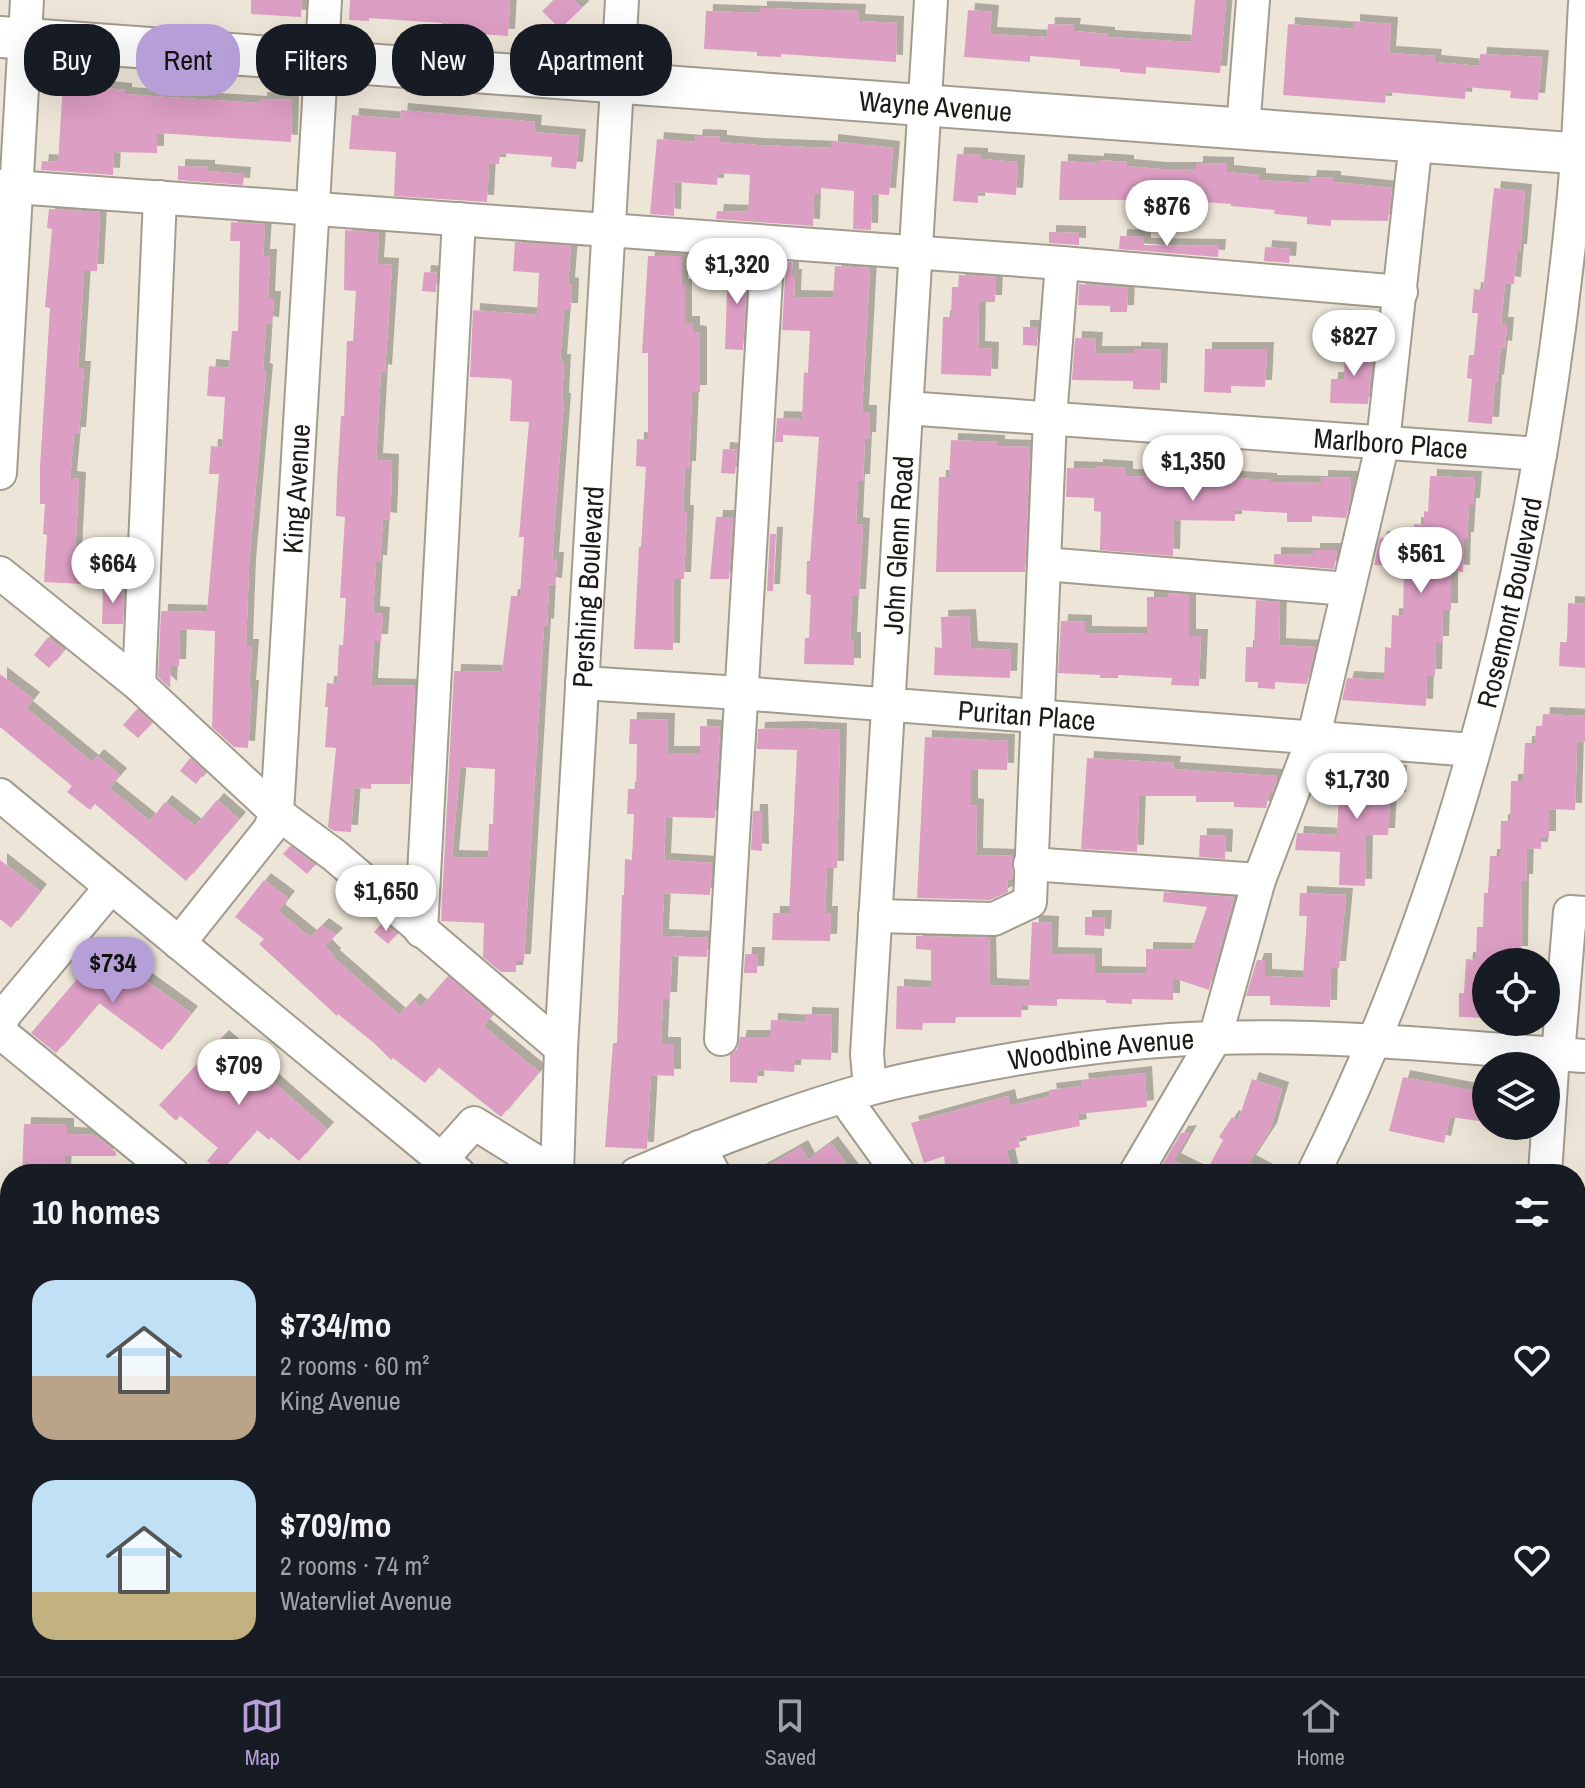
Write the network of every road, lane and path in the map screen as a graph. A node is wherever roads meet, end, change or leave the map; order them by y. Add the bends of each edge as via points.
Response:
1 (325, 0) edge
2 (622, 0) edge
3 (931, 0) edge
4 (1253, 0) edge
5 (1585, 4) edge
6 (323, 24) edge
7 (621, 24) edge
8 (17, 25) edge
9 (256, 53) edge
10 (376, 64) edge
11 (510, 75) edge
12 (672, 87) edge
13 (319, 96) edge
14 (617, 96) edge
15 (923, 105) junction
16 (1243, 129) junction
17 (1416, 141) junction
18 (1581, 154) edge
19 (8, 187) edge
20 (160, 197) junction
21 (312, 208) junction
22 (459, 219) junction
23 (609, 232) junction
24 (768, 244) junction
25 (914, 255) junction
26 (1062, 263) junction
27 (1401, 292) junction
28 (906, 408) junction
29 (1050, 418) junction
30 (1383, 442) junction
31 (1540, 454) junction
32 (0, 473) edge
33 (1044, 564) junction
34 (0, 573) edge
35 (1348, 589) junction
36 (582, 683) junction
37 (139, 685) junction
38 (740, 693) junction
39 (888, 704) junction
40 (1038, 716) junction
41 (1314, 736) junction
42 (1473, 750) junction
43 (0, 795) edge
44 (277, 813) junction
45 (1030, 864) junction
46 (1259, 880) junction
47 (111, 887) junction
48 (1585, 913) edge
49 (875, 916) junction
50 (421, 931) junction
51 (179, 943) junction
52 (0, 1025) edge
53 (0, 1032) edge
54 (1215, 1038) junction
55 (721, 1039) dead end
56 (1372, 1040) junction
57 (561, 1048) junction
58 (1565, 1055) edge
59 (858, 1092) junction
60 (707, 1161) edge
61 (144, 1163) edge
62 (446, 1164) edge
63 (452, 1164) edge
64 (540, 1164) edge
65 (556, 1164) edge
66 (892, 1164) edge
67 (1141, 1164) edge
68 (1317, 1164) edge
69 (1547, 1164) edge

1 - 6 street, King Avenue
2 - 7 street, Pershing Boulevard
3 - 15 street, John Glenn Road
4 - 16 street
5 - 18 street, Rosemont Boulevard
8 - 9 main road, Wayne Avenue
8 - 19 street
10 - 11 main road, Wayne Avenue
12 - 15 main road, Wayne Avenue
13 - 21 street, King Avenue
14 - 23 street, Pershing Boulevard
15 - 16 main road, Wayne Avenue
15 - 25 street, John Glenn Road
16 - 17 main road, Wayne Avenue
17 - 18 main road, Wayne Avenue
17 - 27 street
18 - 31 street, Rosemont Boulevard
19 - 20 street
19 - 32 street
20 - 21 street
20 - 37 street
21 - 22 street
21 - 44 street, King Avenue
22 - 23 street
22 - 50 street
23 - 24 street
23 - 36 street, Pershing Boulevard
24 - 25 street
24 - 38 street
25 - 26 street
25 - 28 street, John Glenn Road
26 - 27 street
26 - 29 street
27 - 30 street
28 - 29 street, Marlboro Place
28 - 39 street, John Glenn Road
29 - 30 street, Marlboro Place
29 - 33 street
30 - 31 street, Marlboro Place
30 - 35 street
31 - 42 street, Rosemont Boulevard via 1513,597
33 - 35 street
33 - 40 street
34 - 37 street
35 - 41 street
36 - 38 street, Puritan Place
36 - 57 street, Pershing Boulevard
37 - 44 street
38 - 39 street, Puritan Place
38 - 55 street
39 - 40 street, Puritan Place
39 - 49 street, John Glenn Road
40 - 41 street, Puritan Place
40 - 45 street
41 - 42 street, Puritan Place
41 - 46 street
42 - 56 street, Rosemont Boulevard via 1442,855
43 - 47 street
44 - 50 street
44 - 51 street, King Avenue
45 - 46 street
45 - 49 street via 1030,902 994,919
46 - 54 street
47 - 51 street
47 - 52 street
48 - 58 street via 1570,912
49 - 59 street, John Glenn Road via 867,1054
50 - 57 street
51 - 62 street
53 - 61 street
54 - 56 street, Woodbine Avenue
54 - 59 street, Woodbine Avenue via 1038,1055
54 - 67 street
56 - 58 street, Woodbine Avenue
56 - 68 street, Rosemont Boulevard
57 - 65 street, Pershing Boulevard
58 - 69 street
59 - 60 street, Woodbine Avenue
59 - 66 street, John Glenn Road via 853,1110
63 - 64 street via 474,1123

